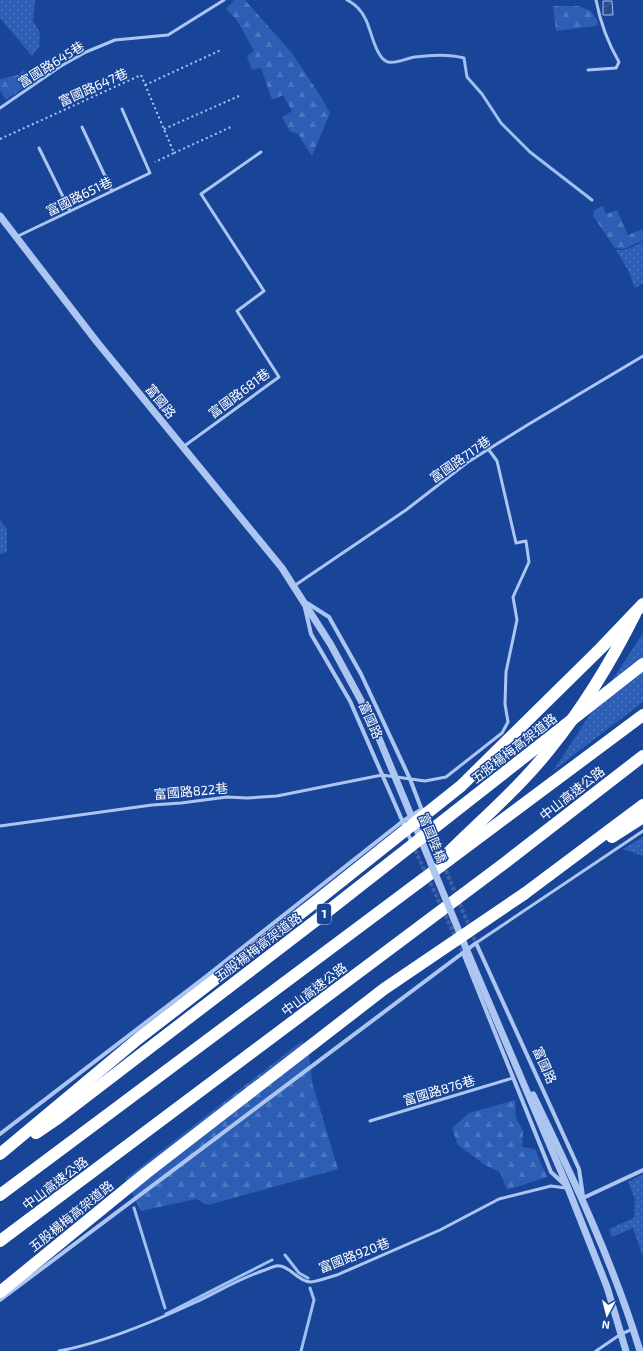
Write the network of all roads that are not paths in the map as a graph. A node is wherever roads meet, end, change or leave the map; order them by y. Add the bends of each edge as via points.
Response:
1 (224, 0) edge
2 (596, 0) edge
3 (588, 70) dead end
4 (0, 108) edge
5 (122, 109) dead end
6 (82, 127) dead end
7 (39, 148) dead end
8 (261, 152) dead end
9 (112, 191) junction
10 (70, 211) junction
11 (0, 216) edge
12 (16, 237) junction
13 (643, 356) edge
14 (183, 447) junction
15 (489, 450) junction
16 (294, 586) junction
17 (643, 599) edge
18 (303, 601) junction
19 (643, 604) edge
20 (643, 664) edge
21 (643, 715) edge
22 (371, 719) joint
23 (643, 756) edge
24 (643, 764) edge
25 (382, 775) junction
26 (410, 779) junction
27 (643, 805) edge
28 (422, 809) junction
29 (643, 817) edge
30 (403, 821) junction
31 (0, 826) edge
32 (643, 830) edge
33 (432, 837) tunnel mouth
34 (415, 850) tunnel mouth
35 (506, 862) junction
36 (413, 887) junction
37 (524, 894) junction
38 (476, 943) junction
39 (463, 953) junction
40 (473, 965) joint
41 (494, 1014) junction
42 (513, 1078) junction
43 (370, 1121) dead end
44 (0, 1134) edge
45 (0, 1154) edge
46 (0, 1158) edge
47 (643, 1170) edge
48 (568, 1188) junction
49 (0, 1195) edge
50 (583, 1198) junction
51 (0, 1241) edge
52 (0, 1292) edge
53 (0, 1300) edge
54 (633, 1329) junction
55 (621, 1334) junction
56 (625, 1348) edge
57 (59, 1351) edge
58 (596, 1351) edge
59 (640, 1351) edge

1 - 4 lane, 富國路645巷 via 168,34 115,40 86,52
2 - 3 lane via 599,14 619,62 616,68
5 - 9 lane, 富國路651巷 via 150,173
6 - 9 lane
7 - 10 lane
8 - 14 lane, 富國路681巷 via 201,194 264,292 237,311 279,377
9 - 10 lane, 富國路651巷
10 - 12 lane, 富國路651巷
11 - 12 street, 富國路
12 - 14 street, 富國路
13 - 15 lane, 富國路717巷
14 - 16 street, 富國路
15 - 16 lane, 富國路717巷 via 468,462 406,510
15 - 26 lane, 富國路822巷 via 497,461 516,543 526,541 529,562 512,597 517,620 506,672 505,704 508,722 502,733 446,778 425,781
16 - 18 street, 富國路
17 - 36 highway via 616,652 588,698 549,750 522,781
18 - 22 street, 富國路
18 - 25 street, 富國路 via 311,634 350,701
18 - 26 street, 富國路 via 329,617 361,674
19 - 45 highway, bridge via 460,786 139,1038
20 - 46 highway, 五股楊梅高架道路 / 1, bridge via 323,915 64,1113
21 - 36 highway, 中山高速公路 / 1
22 - 40 street, 富國陸橋, bridge
23 - 35 highway, 中山高速公路
24 - 35 highway
25 - 26 lane, 富國路822巷
25 - 30 street, 富國路
25 - 31 lane, 富國路822巷 via 277,796 227,797 152,805
26 - 28 street, 富國路
27 - 37 highway, 五股楊梅高架道路
28 - 30 street
28 - 33 street, 富國路
29 - 37 highway
30 - 34 street, 富國路
30 - 44 street
32 - 38 lane
35 - 51 highway, 中山高速公路
36 - 49 highway, 中山高速公路 / 1
37 - 52 highway, 五股楊梅高架道路, bridge via 384,989 152,1168
38 - 39 street
38 - 50 street, 富國路 via 579,1169
39 - 42 street, 富國路
39 - 53 street
40 - 41 street, 富國路
41 - 48 street, 富國路
41 - 50 street, 富國路
42 - 43 lane, 富國路876巷
42 - 48 street, 富國路 via 551,1172
47 - 50 street
48 - 50 street
48 - 55 street, 富國路 via 607,1287
48 - 57 lane, 富國路920巷 via 551,1186 499,1200 440,1230 325,1279 310,1282 283,1266 277,1266 253,1274 194,1303 138,1326 79,1347
50 - 54 street, 富國路
54 - 55 lane
54 - 59 street, 富國路
55 - 56 street, 富國路
55 - 58 lane

